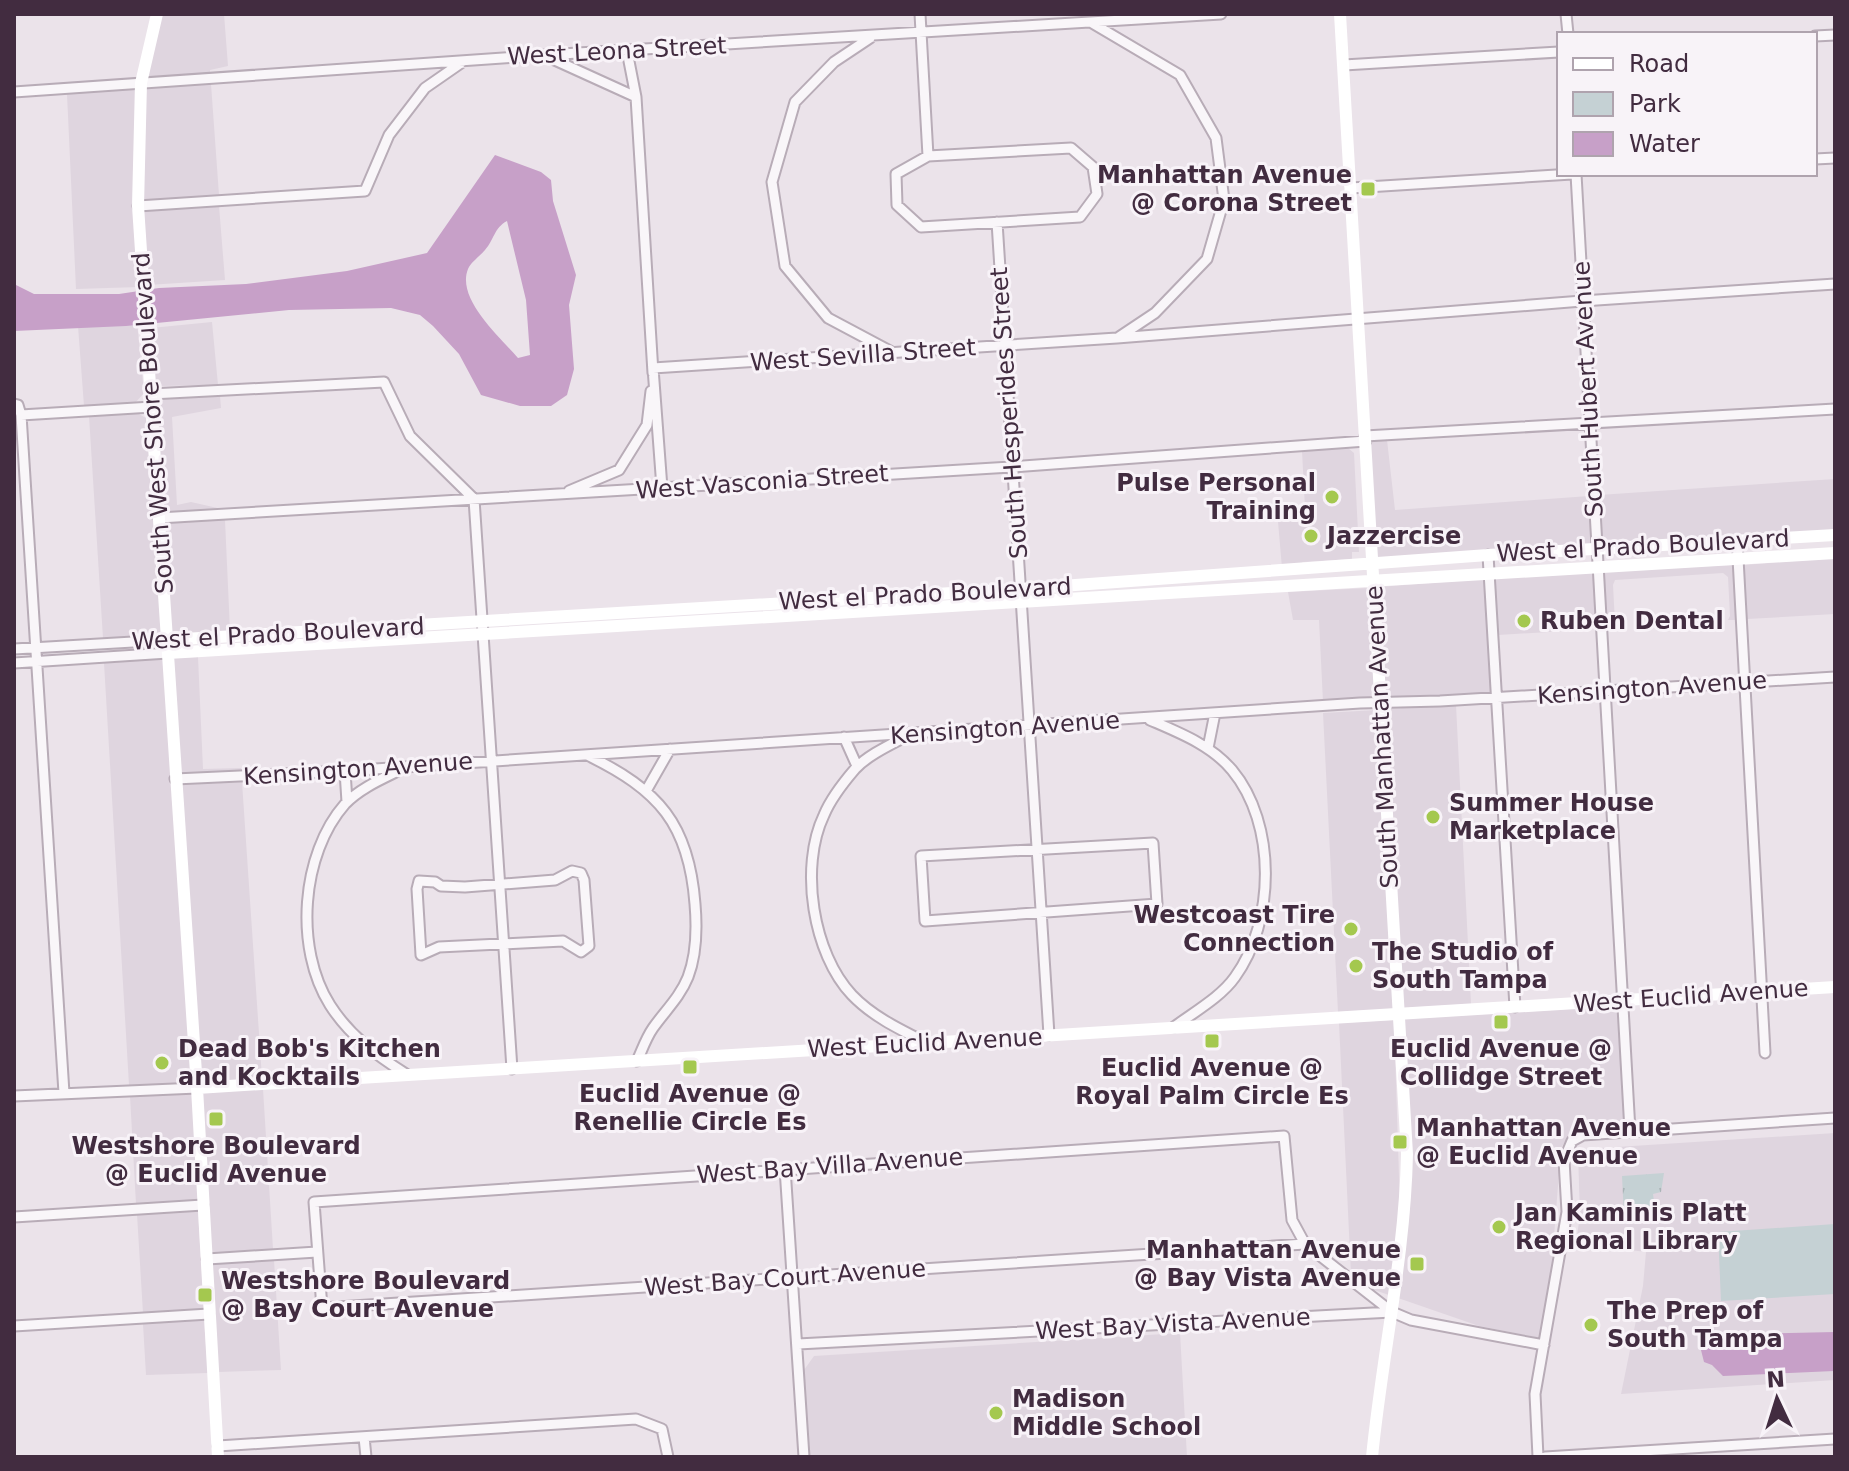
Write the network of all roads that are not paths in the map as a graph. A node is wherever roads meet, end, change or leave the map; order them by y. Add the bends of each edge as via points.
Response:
1 (157, 14) edge
2 (920, 14) edge
3 (1209, 14) edge
4 (1221, 14) edge
5 (1340, 14) edge
6 (1092, 23) junction
7 (921, 33) junction
8 (873, 36) junction
9 (627, 51) junction
10 (1557, 52) edge
11 (545, 55) junction
12 (464, 61) junction
13 (1344, 65) junction
14 (141, 83) junction
15 (14, 92) edge
16 (636, 97) junction
17 (928, 156) junction
18 (1557, 175) edge
19 (1574, 176) edge
20 (1351, 188) junction
21 (138, 206) junction
22 (997, 222) junction
23 (1835, 284) edge
24 (1582, 301) junction
25 (1359, 319) junction
26 (1117, 338) junction
27 (1003, 346) junction
28 (893, 353) junction
29 (653, 368) junction
30 (151, 400) junction
31 (14, 404) edge
32 (1835, 409) edge
33 (21, 415) junction
34 (1590, 424) junction
35 (1365, 438) junction
36 (1011, 467) junction
37 (662, 488) junction
38 (561, 495) junction
39 (474, 499) junction
40 (159, 518) junction
41 (1835, 535) edge
42 (1737, 540) junction
43 (1597, 549) junction
44 (1835, 553) edge
45 (1488, 555) junction
46 (1429, 559) junction
47 (1738, 560) junction
48 (1372, 564) junction
49 (1598, 566) junction
50 (1315, 568) junction
51 (1489, 573) junction
52 (1170, 578) junction
53 (1431, 578) junction
54 (1373, 582) junction
55 (1316, 585) junction
56 (1170, 593) junction
57 (1021, 595) junction
58 (845, 604) junction
59 (669, 609) junction
60 (671, 624) junction
61 (484, 628) junction
62 (168, 647) junction
63 (36, 648) junction
64 (14, 649) edge
65 (37, 661) junction
66 (14, 663) edge
67 (1835, 677) edge
68 (1745, 683) junction
69 (1606, 691) junction
70 (1497, 698) junction
71 (1381, 703) junction
72 (1215, 713) junction
73 (1147, 719) junction
74 (1029, 726) junction
75 (910, 734) junction
76 (844, 737) junction
77 (1208, 748) junction
78 (670, 749) junction
79 (584, 754) junction
80 (492, 760) junction
81 (409, 765) junction
82 (857, 766) junction
83 (345, 771) junction
84 (175, 779) junction
85 (646, 791) junction
86 (347, 802) junction
87 (1037, 850) junction
88 (500, 883) junction
89 (1042, 911) junction
90 (504, 945) junction
91 (1835, 987) edge
92 (1762, 992) junction
93 (1622, 1000) junction
94 (1515, 1007) junction
95 (1399, 1014) junction
96 (1174, 1027) junction
97 (1049, 1035) junction
98 (925, 1042) junction
99 (1765, 1053) dead end
100 (637, 1061) junction
101 (512, 1069) junction
102 (406, 1074) junction
103 (197, 1088) junction
104 (64, 1093) junction
105 (14, 1096) edge
106 (1835, 1118) edge
107 (1630, 1131) junction
108 (785, 1168) junction
109 (203, 1205) junction
110 (14, 1217) edge
111 (1305, 1244) junction
112 (317, 1252) junction
113 (207, 1259) junction
114 (792, 1277) junction
115 (1392, 1312) junction
116 (209, 1314) junction
117 (14, 1326) edge
118 (798, 1344) junction
119 (1544, 1345) junction
120 (364, 1437) junction
121 (1835, 1439) edge
122 (218, 1451) edge
123 (366, 1457) edge
124 (668, 1457) edge
125 (804, 1457) edge
126 (1372, 1457) edge
127 (1538, 1457) edge
128 (1545, 1457) edge

1 - 14 street, South West Shore Boulevard
2 - 7 street
3 - 4 street, West Leona Street
3 - 6 street, West Leona Street
5 - 13 street, South Manhattan Avenue
6 - 7 street, West Leona Street
6 - 26 street via 1180,75 1216,138 1224,200 1207,259 1155,313
7 - 8 street, West Leona Street
7 - 17 street
8 - 9 street, West Leona Street
8 - 28 street via 834,62 795,102 772,182 785,266 828,318
9 - 11 street, West Leona Street
9 - 16 street
10 - 13 street
11 - 12 street, West Leona Street
11 - 16 street
12 - 14 street, West Leona Street
12 - 21 street via 425,88 389,135 365,191
13 - 20 street, South Manhattan Avenue
14 - 15 street, West Leona Street
14 - 21 street, South West Shore Boulevard
16 - 29 street
17 - 22 street via 896,174 897,205 921,227
17 - 22 street via 1071,148 1093,167 1097,194 1080,217
18 - 20 street
19 - 24 street, South Hubert Avenue
20 - 25 street, South Manhattan Avenue
21 - 30 street, South West Shore Boulevard
22 - 27 street, South Hesperides Street
23 - 24 street, West Sevilla Street
24 - 25 street, West Sevilla Street
24 - 34 street, South Hubert Avenue
25 - 26 street, West Sevilla Street
25 - 35 street, South Manhattan Avenue
26 - 27 street, West Sevilla Street
27 - 28 street, West Sevilla Street
27 - 36 street, South Hesperides Street
28 - 29 street, West Sevilla Street
29 - 37 street
29 - 38 street via 647,425 619,470
30 - 33 street
30 - 39 street via 384,382 410,436
30 - 40 street, South West Shore Boulevard
31 - 33 street
32 - 34 street, West Vasconia Street
33 - 63 street
34 - 35 street, West Vasconia Street
34 - 43 street, South Hubert Avenue
35 - 36 street, West Vasconia Street
35 - 48 street, South Manhattan Avenue
36 - 37 street, West Vasconia Street
36 - 57 street, South Hesperides Street
37 - 38 street, West Vasconia Street
38 - 39 street, West Vasconia Street
39 - 40 street, West Vasconia Street
39 - 61 street
40 - 62 street, South West Shore Boulevard
41 - 42 street, West el Prado Boulevard
42 - 43 street, West el Prado Boulevard
42 - 47 street
43 - 45 street, West el Prado Boulevard
43 - 49 street, South Hubert Avenue
44 - 47 street, West el Prado Boulevard
45 - 46 street, West el Prado Boulevard
45 - 51 street
46 - 48 street, West el Prado Boulevard
46 - 53 street
47 - 49 street, West el Prado Boulevard
47 - 68 street
48 - 50 street, West el Prado Boulevard
48 - 54 street, South Manhattan Avenue
49 - 51 street, West el Prado Boulevard
49 - 69 street, South Hubert Avenue
50 - 52 street, West el Prado Boulevard
50 - 55 street
51 - 53 street, West el Prado Boulevard
51 - 70 street
52 - 56 street
52 - 57 street, West el Prado Boulevard
53 - 54 street, West el Prado Boulevard
54 - 55 street, West el Prado Boulevard
54 - 71 street, South Manhattan Avenue
55 - 56 street, West el Prado Boulevard
56 - 57 street, West el Prado Boulevard
57 - 58 street, West el Prado Boulevard
57 - 74 street, South Hesperides Street
58 - 59 street, West el Prado Boulevard
58 - 60 street, West el Prado Boulevard
59 - 60 street
59 - 61 street, West el Prado Boulevard
60 - 61 street, West el Prado Boulevard
61 - 62 street, West el Prado Boulevard
61 - 80 street
62 - 63 street, West el Prado Boulevard
62 - 65 street, West el Prado Boulevard
62 - 84 street, South West Shore Boulevard
63 - 64 street, West el Prado Boulevard
63 - 65 street
65 - 66 street, West el Prado Boulevard
65 - 104 street
67 - 68 street, Kensington Avenue
68 - 69 street, Kensington Avenue
68 - 92 street
69 - 70 street, Kensington Avenue
69 - 93 street, South Hubert Avenue
70 - 71 street, Kensington Avenue
70 - 94 street
71 - 72 street, Kensington Avenue
71 - 95 street, South Manhattan Avenue
72 - 73 street, Kensington Avenue
72 - 77 street
73 - 74 street, Kensington Avenue
73 - 77 street
74 - 75 street, Kensington Avenue
74 - 87 street, South Hesperides Street
75 - 76 street, Kensington Avenue
75 - 82 street
76 - 78 street, Kensington Avenue
76 - 82 street
77 - 96 street via 1232,770 1257,814 1263,842 1263,911 1234,979
78 - 79 street, Kensington Avenue
78 - 85 street
79 - 80 street, Kensington Avenue
79 - 85 street
80 - 81 street, Kensington Avenue
80 - 88 street
81 - 83 street, Kensington Avenue
81 - 86 street
82 - 98 street via 823,816 815,842 813,887 821,942 853,996 889,1024
83 - 84 street, Kensington Avenue
83 - 86 street
84 - 103 street, South West Shore Boulevard
85 - 100 street via 675,823 686,848 696,917 689,976
86 - 102 street via 315,855 309,886 312,956 331,1006 355,1036
87 - 89 street, South Hesperides Street
87 - 89 street via 1153,843 1157,904
87 - 89 street via 921,856 925,921
88 - 90 street
88 - 90 street via 451,887 419,881 419,944 421,955 439,947
88 - 90 street via 581,873 589,946 581,952 563,941
89 - 97 street, South Hesperides Street
90 - 101 street
91 - 92 street, West Euclid Avenue
92 - 93 street, West Euclid Avenue
92 - 99 street
93 - 94 street, West Euclid Avenue
93 - 107 street, South Hubert Avenue
94 - 95 street, West Euclid Avenue
95 - 96 street, West Euclid Avenue
95 - 115 street, South Manhattan Avenue via 1406,1204
96 - 97 street, West Euclid Avenue
97 - 98 street, West Euclid Avenue
98 - 100 street, West Euclid Avenue
100 - 101 street, West Euclid Avenue
101 - 102 street, West Euclid Avenue
102 - 103 street, West Euclid Avenue
103 - 104 street, West Euclid Avenue
103 - 109 street, South West Shore Boulevard
104 - 105 street, West Euclid Avenue
106 - 107 street
107 - 119 street via 1583,1135 1572,1141 1564,1160 1567,1212
108 - 111 street, West Bay Villa Avenue via 1284,1136 1292,1220
108 - 112 street, West Bay Villa Avenue via 314,1202
108 - 114 street
109 - 110 street
109 - 113 street, South West Shore Boulevard
111 - 114 street, West Bay Court Avenue
111 - 115 street
112 - 113 street
112 - 114 street, West Bay Court Avenue via 322,1308
113 - 116 street, South West Shore Boulevard
114 - 118 street
115 - 118 street, West Bay Vista Avenue
115 - 119 street, West Bay Vista Avenue
115 - 126 street, South Manhattan Avenue
116 - 117 street
116 - 122 street, South West Shore Boulevard
118 - 125 street
119 - 127 street via 1535,1394
120 - 122 street
120 - 123 street
120 - 124 street via 636,1419 662,1429
121 - 128 street

